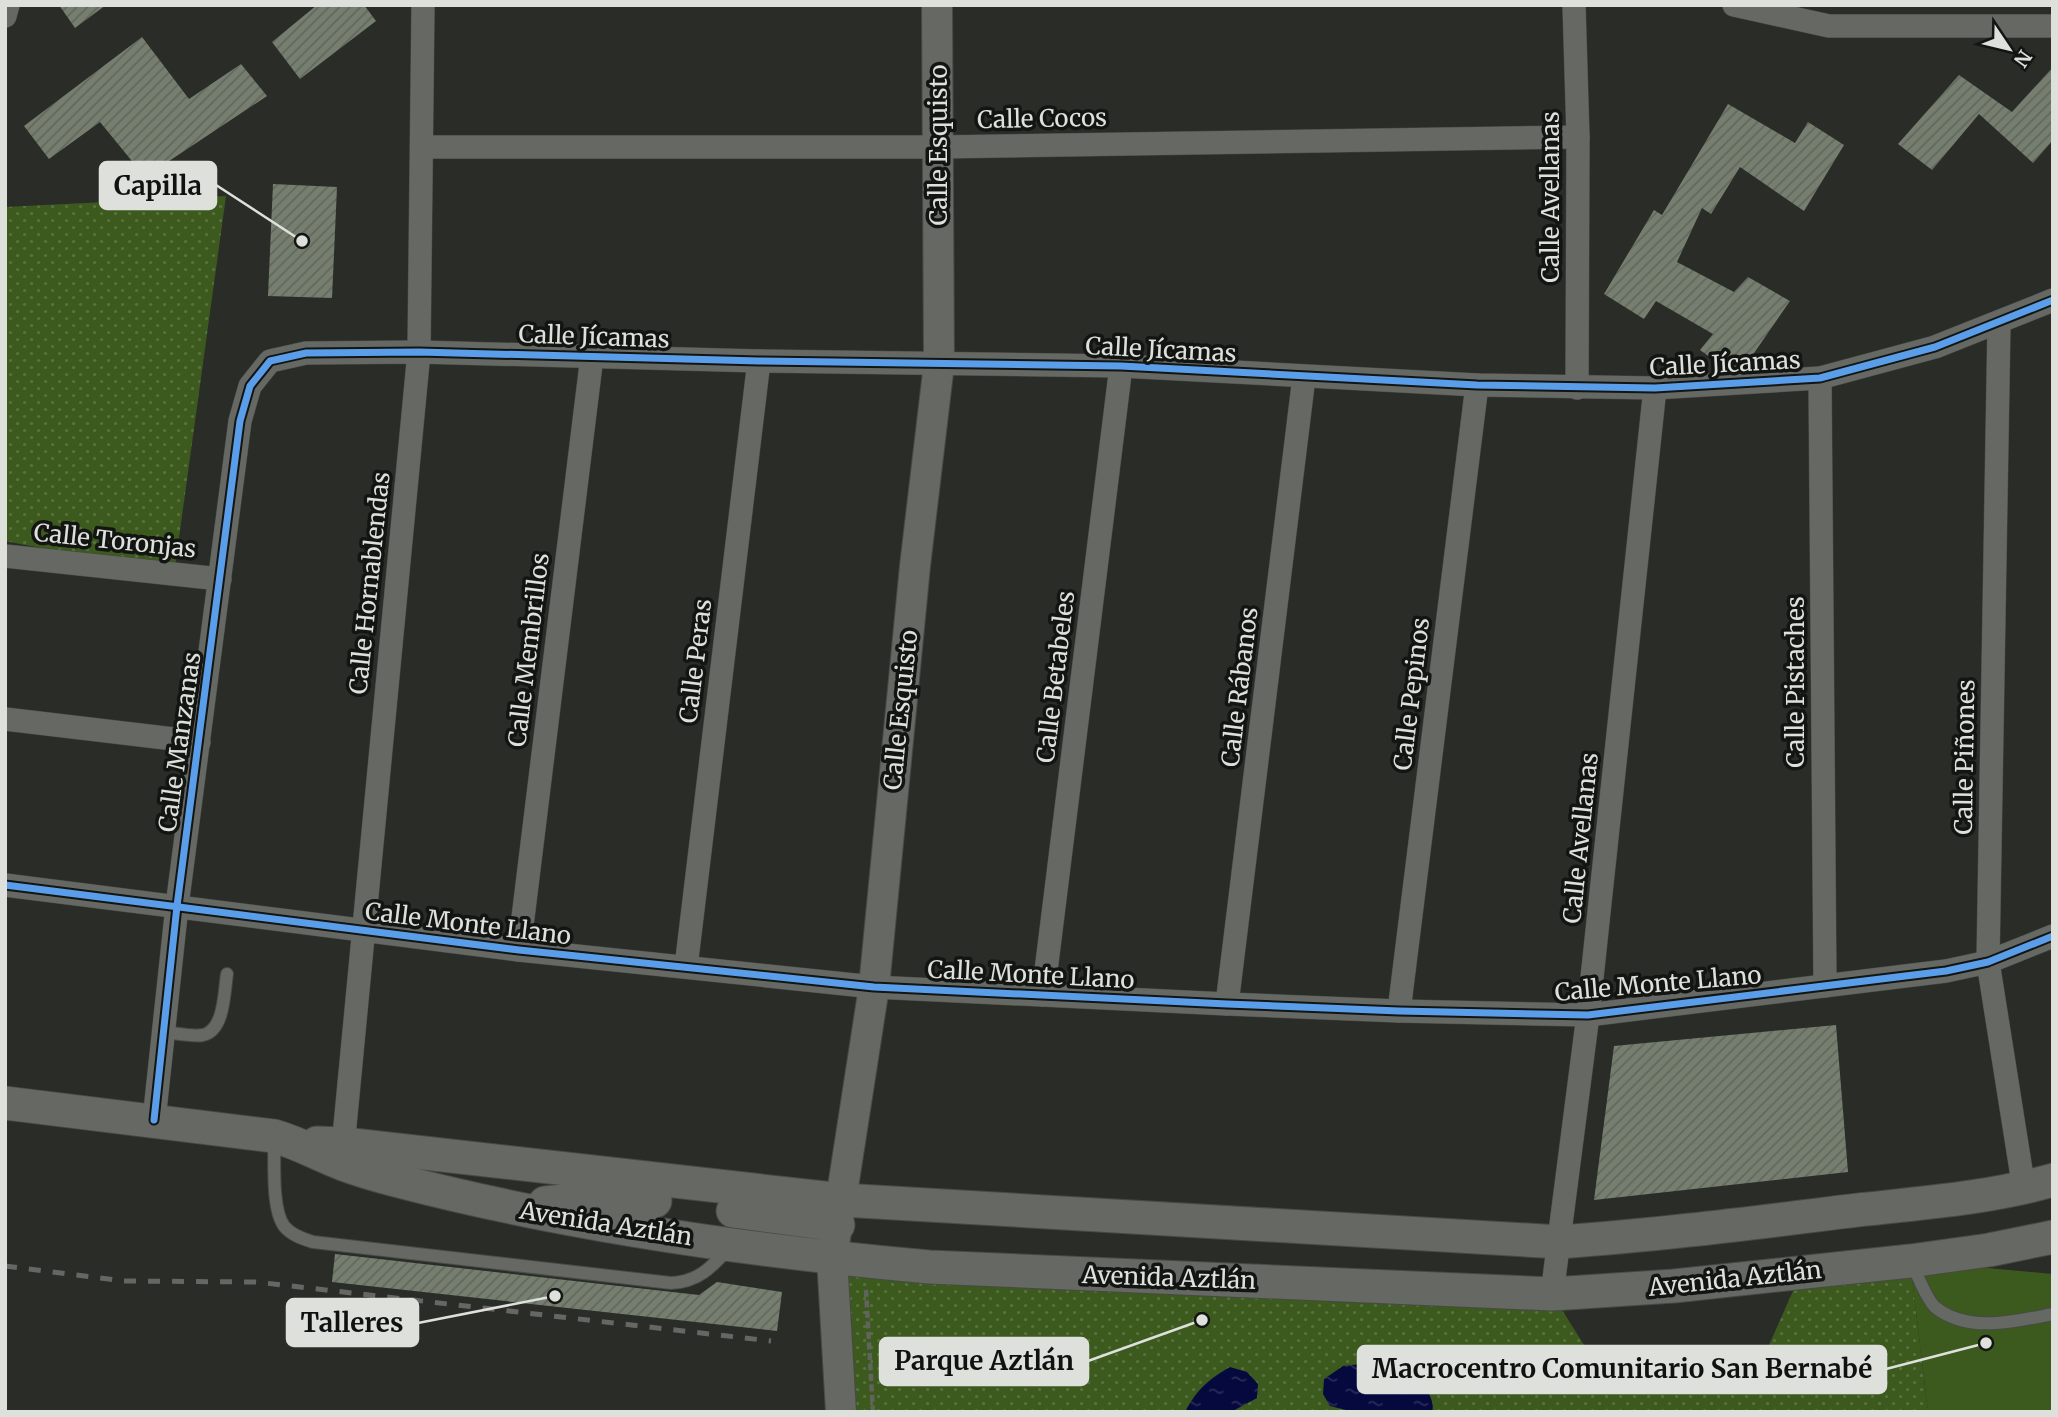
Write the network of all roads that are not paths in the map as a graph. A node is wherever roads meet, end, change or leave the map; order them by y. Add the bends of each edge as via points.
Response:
1 (8, 5) edge
2 (423, 5) edge
3 (937, 5) edge
4 (1574, 5) edge
5 (1734, 5) edge
6 (1829, 15) edge
7 (5, 16) edge
8 (2053, 26) edge
9 (1578, 138) junction
10 (939, 146) junction
11 (422, 147) junction
12 (2053, 300) edge
13 (1998, 323) junction
14 (419, 352) junction
15 (592, 355) junction
16 (759, 361) junction
17 (939, 364) junction
18 (1121, 366) junction
19 (260, 373) joint
20 (1304, 377) junction
21 (1820, 378) junction
22 (1477, 385) junction
23 (1577, 388) junction
24 (1655, 388) junction
25 (5, 556) edge
26 (220, 579) junction
27 (5, 719) edge
28 (200, 742) junction
29 (5, 885) edge
30 (177, 906) junction
31 (363, 931) junction
32 (2053, 936) edge
33 (519, 950) junction
34 (1988, 962) junction
35 (686, 967) junction
36 (227, 974) dead end
37 (1825, 986) junction
38 (874, 987) junction
39 (1043, 995) junction
40 (1227, 1003) junction
41 (1399, 1011) junction
42 (1588, 1015) junction
43 (163, 1032) junction
44 (5, 1103) edge
45 (154, 1120) junction
46 (286, 1139) junction
47 (343, 1154) junction
48 (2038, 1184) edge
49 (519, 1210) junction
50 (840, 1212) junction
51 (2053, 1237) edge
52 (1560, 1242) junction
53 (732, 1245) junction
54 (848, 1260) junction
55 (1910, 1261) junction
56 (1552, 1294) junction
57 (2053, 1314) edge
58 (841, 1412) edge

1 - 7 street
2 - 11 street, Calle Hornablendas
3 - 10 street, Calle Esquisto
4 - 9 street, Calle Avellanas
5 - 6 street
6 - 8 street
9 - 10 street, Calle Cocos
9 - 23 street, Calle Avellanas
10 - 11 street, Calle Cocos
10 - 17 street, Calle Esquisto
11 - 14 street, Calle Hornablendas
12 - 13 street, Calle Jícamas
13 - 21 street, Calle Jícamas via 1897,359
13 - 34 street, Calle Piñones
14 - 15 street, Calle Jícamas
14 - 19 street, Calle Jícamas via 306,353 270,361
14 - 31 street, Calle Hornablendas
15 - 16 street, Calle Jícamas
15 - 33 street, Calle Membrillos
16 - 17 street, Calle Jícamas
16 - 35 street, Calle Peras
17 - 18 street, Calle Jícamas
17 - 38 street, Calle Esquisto
18 - 20 street, Calle Jícamas
18 - 39 street, Calle Betabeles
19 - 26 street, Calle Manzanas via 250,386 240,421
20 - 22 street, Calle Jícamas
20 - 40 street, Calle Rábanos
21 - 24 street, Calle Jícamas
21 - 37 street, Calle Pistaches
22 - 23 street, Calle Jícamas
22 - 41 street, Calle Pepinos
23 - 24 street, Calle Jícamas
24 - 42 street, Calle Avellanas
25 - 26 street, Calle Toronjas
26 - 28 street, Calle Manzanas
27 - 28 street
28 - 30 street, Calle Manzanas
29 - 30 street, Calle Monte Llano
30 - 31 street, Calle Monte Llano
30 - 43 street, Calle Manzanas
31 - 33 street, Calle Monte Llano
31 - 47 street, Calle Hornablendas
32 - 34 street, Calle Monte Llano
33 - 35 street, Calle Monte Llano
34 - 37 street, Calle Monte Llano
34 - 48 street, Calle Piñones
35 - 38 street, Calle Monte Llano
36 - 43 lane via 213,1029 204,1035
37 - 42 street, Calle Monte Llano
38 - 39 street, Calle Monte Llano
38 - 50 street, Calle Esquisto
39 - 40 street, Calle Monte Llano
40 - 41 street, Calle Monte Llano
41 - 42 street, Calle Monte Llano
42 - 52 street, Calle Avellanas
43 - 45 street, Calle Manzanas
44 - 45 main road, Avenida Aztlán
45 - 46 main road, Avenida Aztlán
46 - 47 main road, Avenida Aztlán
46 - 53 lane via 276,1192 280,1219 295,1235 313,1242 671,1283 685,1283 704,1273
47 - 49 main road, Avenida Aztlán via 383,1177
47 - 50 main road, Avenida Aztlán
48 - 52 main road, Avenida Aztlán via 1710,1228
49 - 50 main road via 572,1199 628,1198
49 - 53 main road, Avenida Aztlán
50 - 52 main road, Avenida Aztlán
50 - 54 street, Calle Esquisto
51 - 55 main road, Avenida Aztlán
52 - 56 street, Calle Avellanas
53 - 54 main road, Avenida Aztlán
54 - 56 main road, Avenida Aztlán
54 - 58 street, Calle Esquisto
55 - 56 main road, Avenida Aztlán
55 - 57 lane via 1934,1306 1963,1321 2002,1323

